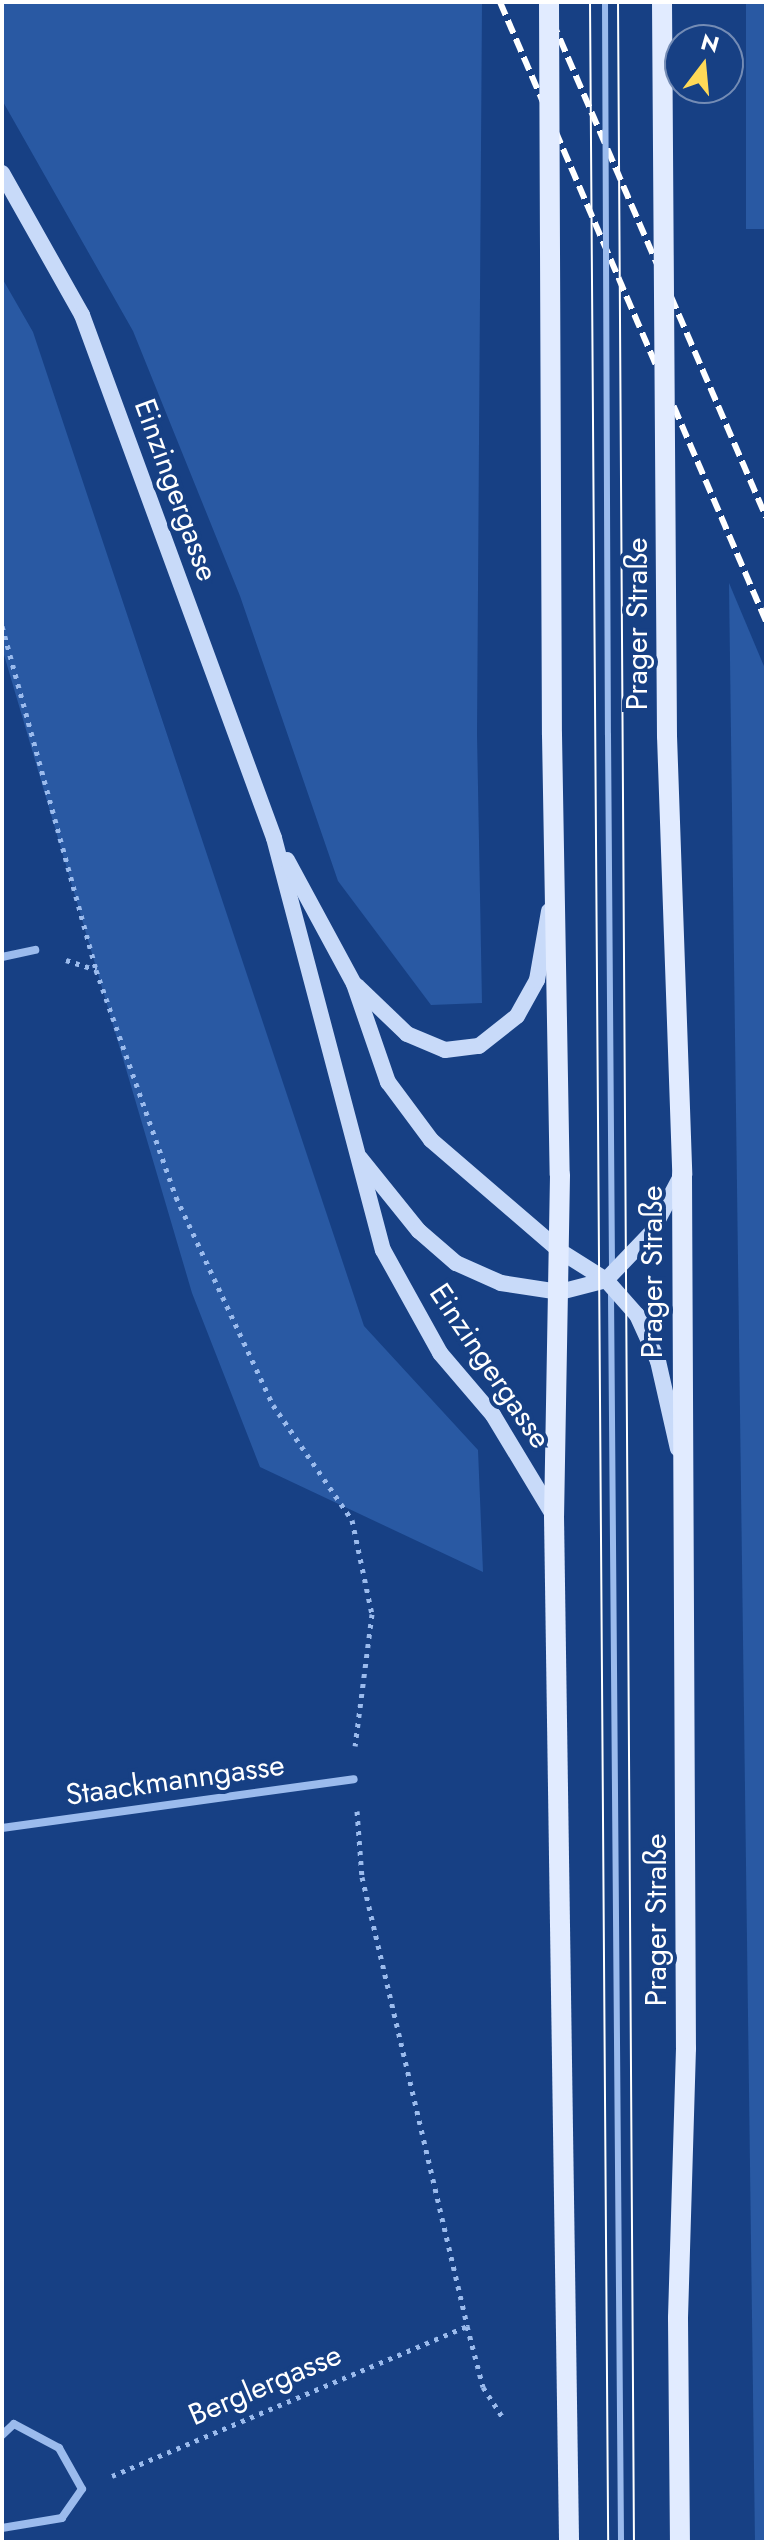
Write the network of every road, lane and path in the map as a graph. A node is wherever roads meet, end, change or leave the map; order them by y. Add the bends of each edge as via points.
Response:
1 (549, 2) edge
2 (605, 2) edge
3 (662, 2) edge
4 (2, 173) edge
5 (2, 626) edge
6 (274, 838) junction
7 (552, 893) junction
8 (35, 950) joint
9 (2, 957) edge
10 (96, 970) junction
11 (354, 984) junction
12 (356, 1154) junction
13 (682, 1175) junction
14 (560, 1251) junction
15 (610, 1280) junction
16 (560, 1292) junction
17 (682, 1470) junction
18 (554, 1516) junction
19 (354, 1779) junction
20 (2, 1828) edge
21 (467, 2326) junction
22 (502, 2416) dead end
23 (2, 2435) edge
24 (82, 2489) junction
25 (2, 2528) edge
26 (569, 2542) edge
27 (621, 2542) edge
28 (680, 2542) edge

1 - 7 main road, bridge
2 - 15 lane, bridge
3 - 13 main road, Prager Straße, bridge via 667,736
4 - 6 main road, Einzingergasse via 82,315
5 - 10 path
6 - 11 main road, Einzingergasse
6 - 12 main road, Einzingergasse
7 - 11 main road, Einzingergasse via 537,980 517,1016 479,1046 445,1050 407,1034
7 - 14 main road
8 - 9 street
8 - 10 path
10 - 19 path via 176,1197 273,1405 352,1520 372,1614 355,1718
11 - 14 main road, Einzingergasse via 388,1082 431,1140
12 - 16 main road, Einzingergasse via 419,1231 456,1263 501,1283
12 - 18 main road, Einzingergasse via 383,1250 440,1353 493,1415
13 - 15 main road via 651,1233
13 - 17 main road, Prager Straße
14 - 15 main road, Einzingergasse
14 - 16 main road
15 - 16 main road, Einzingergasse
15 - 17 main road, Einzingergasse via 637,1315 658,1361
15 - 27 lane
16 - 18 main road
17 - 28 main road, Prager Straße via 686,2048 678,2318
18 - 26 main road
19 - 20 street, Staackmanngasse
19 - 21 path via 362,1877
21 - 22 path via 483,2387
21 - 24 path, Berglergasse
23 - 24 street via 14,2424 59,2448
24 - 25 street via 62,2518

